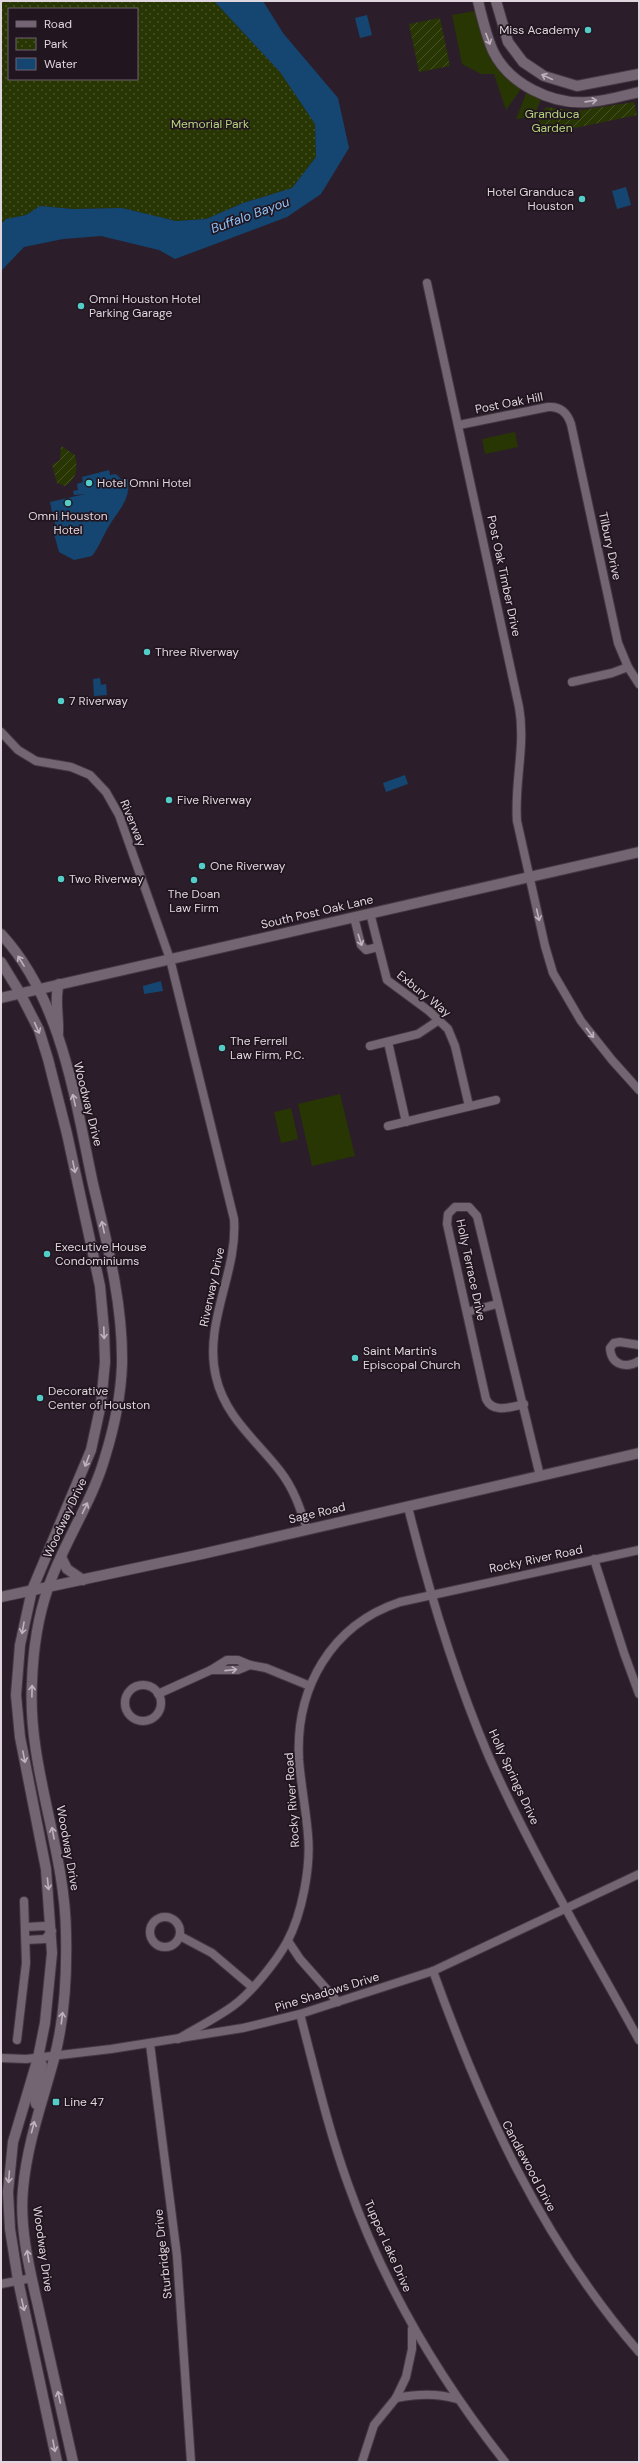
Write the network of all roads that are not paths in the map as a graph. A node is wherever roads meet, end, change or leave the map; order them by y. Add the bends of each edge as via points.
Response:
1 (478, 1) edge
2 (496, 1) edge
3 (639, 74) edge
4 (639, 92) edge
5 (428, 283) dead end
6 (563, 411) joint
7 (459, 425) junction
8 (628, 667) junction
9 (572, 682) dead end
10 (639, 684) edge
11 (1, 732) edge
12 (639, 852) edge
13 (530, 877) junction
14 (370, 913) junction
15 (354, 917) junction
16 (1, 934) edge
17 (378, 947) junction
18 (170, 959) junction
19 (1, 962) edge
20 (59, 984) junction
21 (39, 989) junction
22 (20, 993) junction
23 (1, 998) edge
24 (439, 1020) junction
25 (58, 1036) junction
26 (388, 1042) junction
27 (370, 1046) dead end
28 (639, 1090) edge
29 (496, 1100) dead end
30 (469, 1106) junction
31 (406, 1122) junction
32 (388, 1126) dead end
33 (83, 1140) junction
34 (69, 1144) junction
35 (117, 1292) junction
36 (102, 1294) junction
37 (496, 1304) junction
38 (467, 1312) junction
39 (639, 1345) edge
40 (639, 1361) edge
41 (524, 1404) junction
42 (639, 1454) edge
43 (540, 1476) junction
44 (408, 1507) junction
45 (307, 1529) junction
46 (639, 1550) edge
47 (61, 1557) junction
48 (594, 1559) junction
49 (83, 1580) junction
50 (48, 1587) junction
51 (32, 1590) junction
52 (430, 1595) junction
53 (1, 1597) edge
54 (310, 1686) junction
55 (158, 1694) junction
56 (639, 1694) edge
57 (31, 1714) junction
58 (17, 1716) junction
59 (48, 1808) junction
60 (34, 1812) junction
61 (639, 1874) edge
62 (24, 1902) dead end
63 (567, 1910) junction
64 (26, 1927) junction
65 (52, 1931) junction
66 (66, 1931) junction
67 (180, 1936) dead end
68 (26, 1940) junction
69 (288, 1941) junction
70 (433, 1971) junction
71 (252, 1986) junction
72 (338, 2002) junction
73 (300, 2014) junction
74 (178, 2039) junction
75 (17, 2040) dead end
76 (639, 2040) edge
77 (150, 2044) junction
78 (55, 2056) junction
79 (1, 2058) edge
80 (38, 2058) junction
81 (38, 2111) junction
82 (32, 2278) junction
83 (18, 2280) junction
84 (1, 2284) edge
85 (412, 2328) junction
86 (639, 2352) edge
87 (396, 2398) junction
88 (457, 2399) junction
89 (64, 2422) junction
90 (50, 2425) junction
91 (57, 2462) edge
92 (73, 2462) edge
93 (192, 2462) edge
94 (362, 2462) edge
95 (505, 2462) edge

1 -> 4 main road via 486,35 503,67 540,94 557,100 588,102
3 -> 2 main road via 577,86 544,76 523,62 508,42
5 - 7 street, Post Oak Timber Drive
6 - 7 street, Post Oak Hill via 548,407
6 - 8 street, Tilbury Drive via 571,424 618,643
7 - 13 street, Post Oak Timber Drive via 522,721 516,803
8 - 9 street via 612,674
8 - 10 street, Tilbury Drive
11 - 18 street, Riverway via 18,750 36,761 77,770 90,776 106,792 119,815
12 - 13 main road, South Post Oak Lane
13 - 14 main road, South Post Oak Lane
13 -> 28 street, Post Oak Timber Drive via 545,946 558,984 581,1021
14 - 15 main road, South Post Oak Lane
14 - 17 street, Exbury Way
15 -> 17 street via 361,945 366,950
15 - 18 main road, South Post Oak Lane
21 -> 16 main road, Woodway Drive via 12,946
17 - 24 street, Exbury Way via 387,980
18 - 20 main road, South Post Oak Lane
18 - 45 street, Riverway Drive via 234,1219 232,1262 213,1342 216,1379 239,1424 280,1472 295,1494
19 - 22 main road, Woodway Drive
20 - 21 main road, South Post Oak Lane
20 - 25 main road via 56,997 60,1015
21 - 22 main road, South Post Oak Lane
21 - 25 main road, Woodway Drive
22 - 23 main road, South Post Oak Lane
22 -> 34 main road, Woodway Drive via 39,1030
24 - 26 street via 418,1034
24 - 30 street, Exbury Way via 448,1029 455,1046
33 -> 25 main road, Woodway Drive
26 - 27 street
26 - 31 street
29 - 30 street
30 - 31 street
31 - 32 street
33 - 34 main road
35 -> 33 main road, Woodway Drive
34 -> 36 main road, Woodway Drive
35 - 36 main road
47 -> 35 main road, Woodway Drive via 88,1503 105,1459 117,1409 122,1364
36 -> 51 main road, Woodway Drive via 105,1362 101,1404 92,1444
37 - 38 street
37 - 38 street, Holly Terrace Drive via 477,1216 469,1207 458,1206 450,1211 447,1221
37 - 41 street, Holly Terrace Drive
38 - 41 street, Holly Terrace Drive via 487,1402 497,1408
39 - 40 street via 620,1342 614,1343 610,1348 617,1363 626,1366
41 - 43 street, Holly Terrace Drive
42 - 43 main road, Sage Road
43 - 44 main road, Sage Road
44 - 45 main road, Sage Road
44 - 52 street, Holly Springs Drive
45 - 49 main road, Sage Road
46 - 48 street, Rocky River Road
47 - 49 main road via 67,1569
47 - 50 main road, Woodway Drive
48 - 52 street, Rocky River Road
48 - 56 street
49 - 50 main road, Sage Road
50 - 51 main road, Sage Road
57 -> 50 main road, Woodway Drive via 35,1650
51 - 53 main road, Sage Road
51 -> 58 main road, Woodway Drive via 20,1645 16,1688
52 - 54 street, Rocky River Road via 377,1609 360,1621 328,1653
52 - 63 street, Holly Springs Drive via 455,1670 490,1757
54 - 55 street via 266,1668 250,1666 238,1660 227,1660
54 - 69 street, Rocky River Road via 305,1700 299,1759 308,1837 307,1871 302,1900
55 - 55 street via 159,1711 151,1719 135,1719 127,1710 126,1698 132,1689 138,1686 149,1687
57 - 58 main road
57 - 59 main road, Woodway Drive
58 -> 60 main road, Woodway Drive
59 - 60 main road
66 -> 59 main road, Woodway Drive via 62,1876
60 -> 65 main road, Woodway Drive via 46,1869
61 - 63 street, Pine Shadows Drive
62 - 64 street
63 - 70 street, Pine Shadows Drive
63 - 76 street, Holly Springs Drive
64 - 65 street via 45,1926
64 - 68 street
65 - 66 main road
65 - 68 street via 45,1938
65 - 80 main road, Woodway Drive via 49,1993
78 -> 66 main road, Woodway Drive via 64,1993
67 - 71 street via 212,1953
68 - 75 street via 24,1988
69 - 71 street, Rocky River Road
69 - 72 street
70 - 72 street, Pine Shadows Drive
70 - 86 street, Candlewood Drive via 489,2115 540,2213 576,2272
71 - 74 street, Rocky River Road via 234,2005
72 - 73 street, Pine Shadows Drive
73 - 74 street, Pine Shadows Drive via 243,2028
73 - 85 street, Tupper Lake Drive via 348,2183 364,2225
74 - 77 street, Pine Shadows Drive
77 - 78 street, Pine Shadows Drive
77 - 93 street, Sturbridge Drive via 177,2256
78 - 80 street, Pine Shadows Drive
78 - 81 main road, Woodway Drive
79 - 80 street, Pine Shadows Drive
80 - 81 main road via 42,2065 35,2100
80 -> 83 main road, Woodway Drive via 20,2113 9,2168 10,2230
82 -> 81 main road, Woodway Drive via 22,2194 32,2130
82 - 83 street
89 -> 82 main road, Woodway Drive
83 - 84 street
83 -> 90 main road, Woodway Drive
85 - 87 street via 412,2349 406,2377
85 - 88 street, Tupper Lake Drive
87 - 88 street via 440,2394
87 - 94 street via 374,2425
88 - 95 street, Tupper Lake Drive
89 - 90 main road
89 - 92 main road, Woodway Drive
90 -> 91 main road, Woodway Drive

